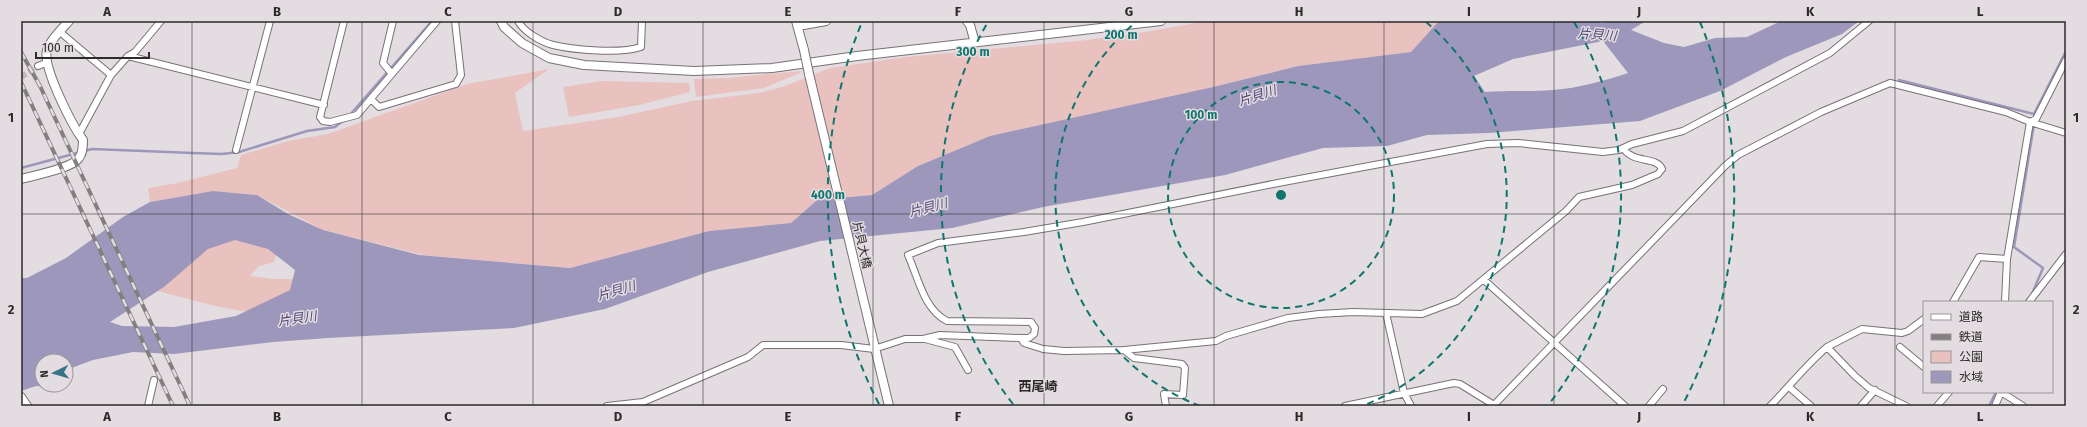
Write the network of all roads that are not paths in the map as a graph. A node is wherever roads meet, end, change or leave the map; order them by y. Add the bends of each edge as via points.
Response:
1 (69, 21) edge
2 (161, 21) edge
3 (270, 21) edge
4 (344, 21) edge
5 (393, 21) edge
6 (437, 21) edge
7 (455, 21) edge
8 (501, 21) edge
9 (518, 21) edge
10 (642, 21) edge
11 (826, 21) edge
12 (967, 21) edge
13 (1161, 21) edge
14 (1869, 21) edge
15 (797, 23) edge
16 (60, 32) junction
17 (975, 43) junction
18 (128, 56) junction
19 (2066, 60) edge
20 (46, 63) junction
21 (38, 66) tunnel mouth
22 (392, 74) junction
23 (111, 75) junction
24 (252, 88) junction
25 (371, 99) junction
26 (324, 105) junction
27 (2030, 122) junction
28 (2066, 133) edge
29 (79, 134) junction
30 (1623, 148) junction
31 (236, 150) dead end
32 (21, 179) edge
33 (2066, 254) edge
34 (2006, 259) junction
35 (1484, 280) junction
36 (1954, 301) edge
37 (2005, 301) edge
38 (2031, 301) edge
39 (1386, 313) junction
40 (1923, 320) edge
41 (1021, 338) junction
42 (923, 339) junction
43 (1553, 343) junction
44 (1827, 347) junction
45 (1900, 347) dead end
46 (874, 349) junction
47 (1124, 350) junction
48 (1923, 366) edge
49 (968, 370) dead end
50 (154, 380) dead end
51 (1789, 387) junction
52 (1663, 389) dead end
53 (1874, 390) junction
54 (1404, 392) junction
55 (1948, 393) edge
56 (2001, 393) edge
57 (2003, 393) edge
58 (21, 397) edge
59 (27, 406) edge
60 (148, 406) edge
61 (607, 406) edge
62 (889, 406) edge
63 (1166, 406) edge
64 (1345, 406) edge
65 (1411, 406) edge
66 (1494, 406) edge
67 (1626, 406) edge
68 (1649, 406) edge
69 (1770, 406) edge
70 (1810, 406) edge
71 (1861, 406) edge
72 (1906, 406) edge
73 (1936, 406) edge
74 (1995, 406) edge
75 (2023, 406) edge

1 - 16 street
2 - 18 street via 135,52
3 - 24 street
4 - 26 street
5 - 22 street via 383,63
6 - 22 street
7 - 25 street via 461,75 456,84 379,107
8 - 17 street via 522,43 549,58 584,65 694,71 772,68
9 - 10 street via 520,26 535,37 551,45 628,52 641,47
11 - 15 street
12 - 17 street
13 - 17 street
14 - 30 street via 1830,53 1705,120 1683,131
15 - 46 street, 片貝大橋, bridge
16 - 20 street via 47,49
16 - 23 street
18 - 23 street
18 - 24 street
19 - 27 street via 2036,119
20 - 21 street
20 - 29 street
22 - 25 street
23 - 29 street
24 - 26 street
24 - 31 street
25 - 26 street via 357,115 330,122 323,121 320,117
27 - 28 street
27 - 34 street
27 - 43 street via 2006,112 1890,83 1821,112 1738,155 1725,166
29 - 32 street via 83,140 80,158 71,164
30 - 35 street via 1627,155 1657,163 1662,169 1658,174 1632,185 1579,196 1566,211
30 - 41 street via 1603,152 1518,143 1487,144 1083,222 1010,235 938,243 908,255 930,307 939,317 947,321 1031,322 1035,328 1034,334 1029,338
33 - 38 street
34 - 36 street via 1979,257
34 - 37 street
35 - 39 street via 1457,301 1422,314
35 - 43 street
39 - 47 street via 1353,312 1288,318 1216,341
39 - 54 street
40 - 44 street via 1902,333 1862,329
41 - 42 street via 940,335
41 - 47 street via 1024,343 1043,349 1078,352
42 - 46 street via 905,339
42 - 49 street via 955,347
43 - 66 street
43 - 67 street
44 - 51 street via 1808,364
44 - 53 street via 1855,376
45 - 48 street
46 - 61 street via 841,345 763,345 748,357 643,402
46 - 62 street, 片貝大橋
47 - 63 street via 1134,358 1182,364 1185,368 1183,395 1164,394
50 - 60 street
51 - 69 street
51 - 70 street
52 - 68 street
53 - 71 street
53 - 72 street
54 - 64 street
54 - 65 street
54 - 66 street via 1454,383 1460,384
55 - 73 street
56 - 74 street
57 - 75 street
58 - 59 street

